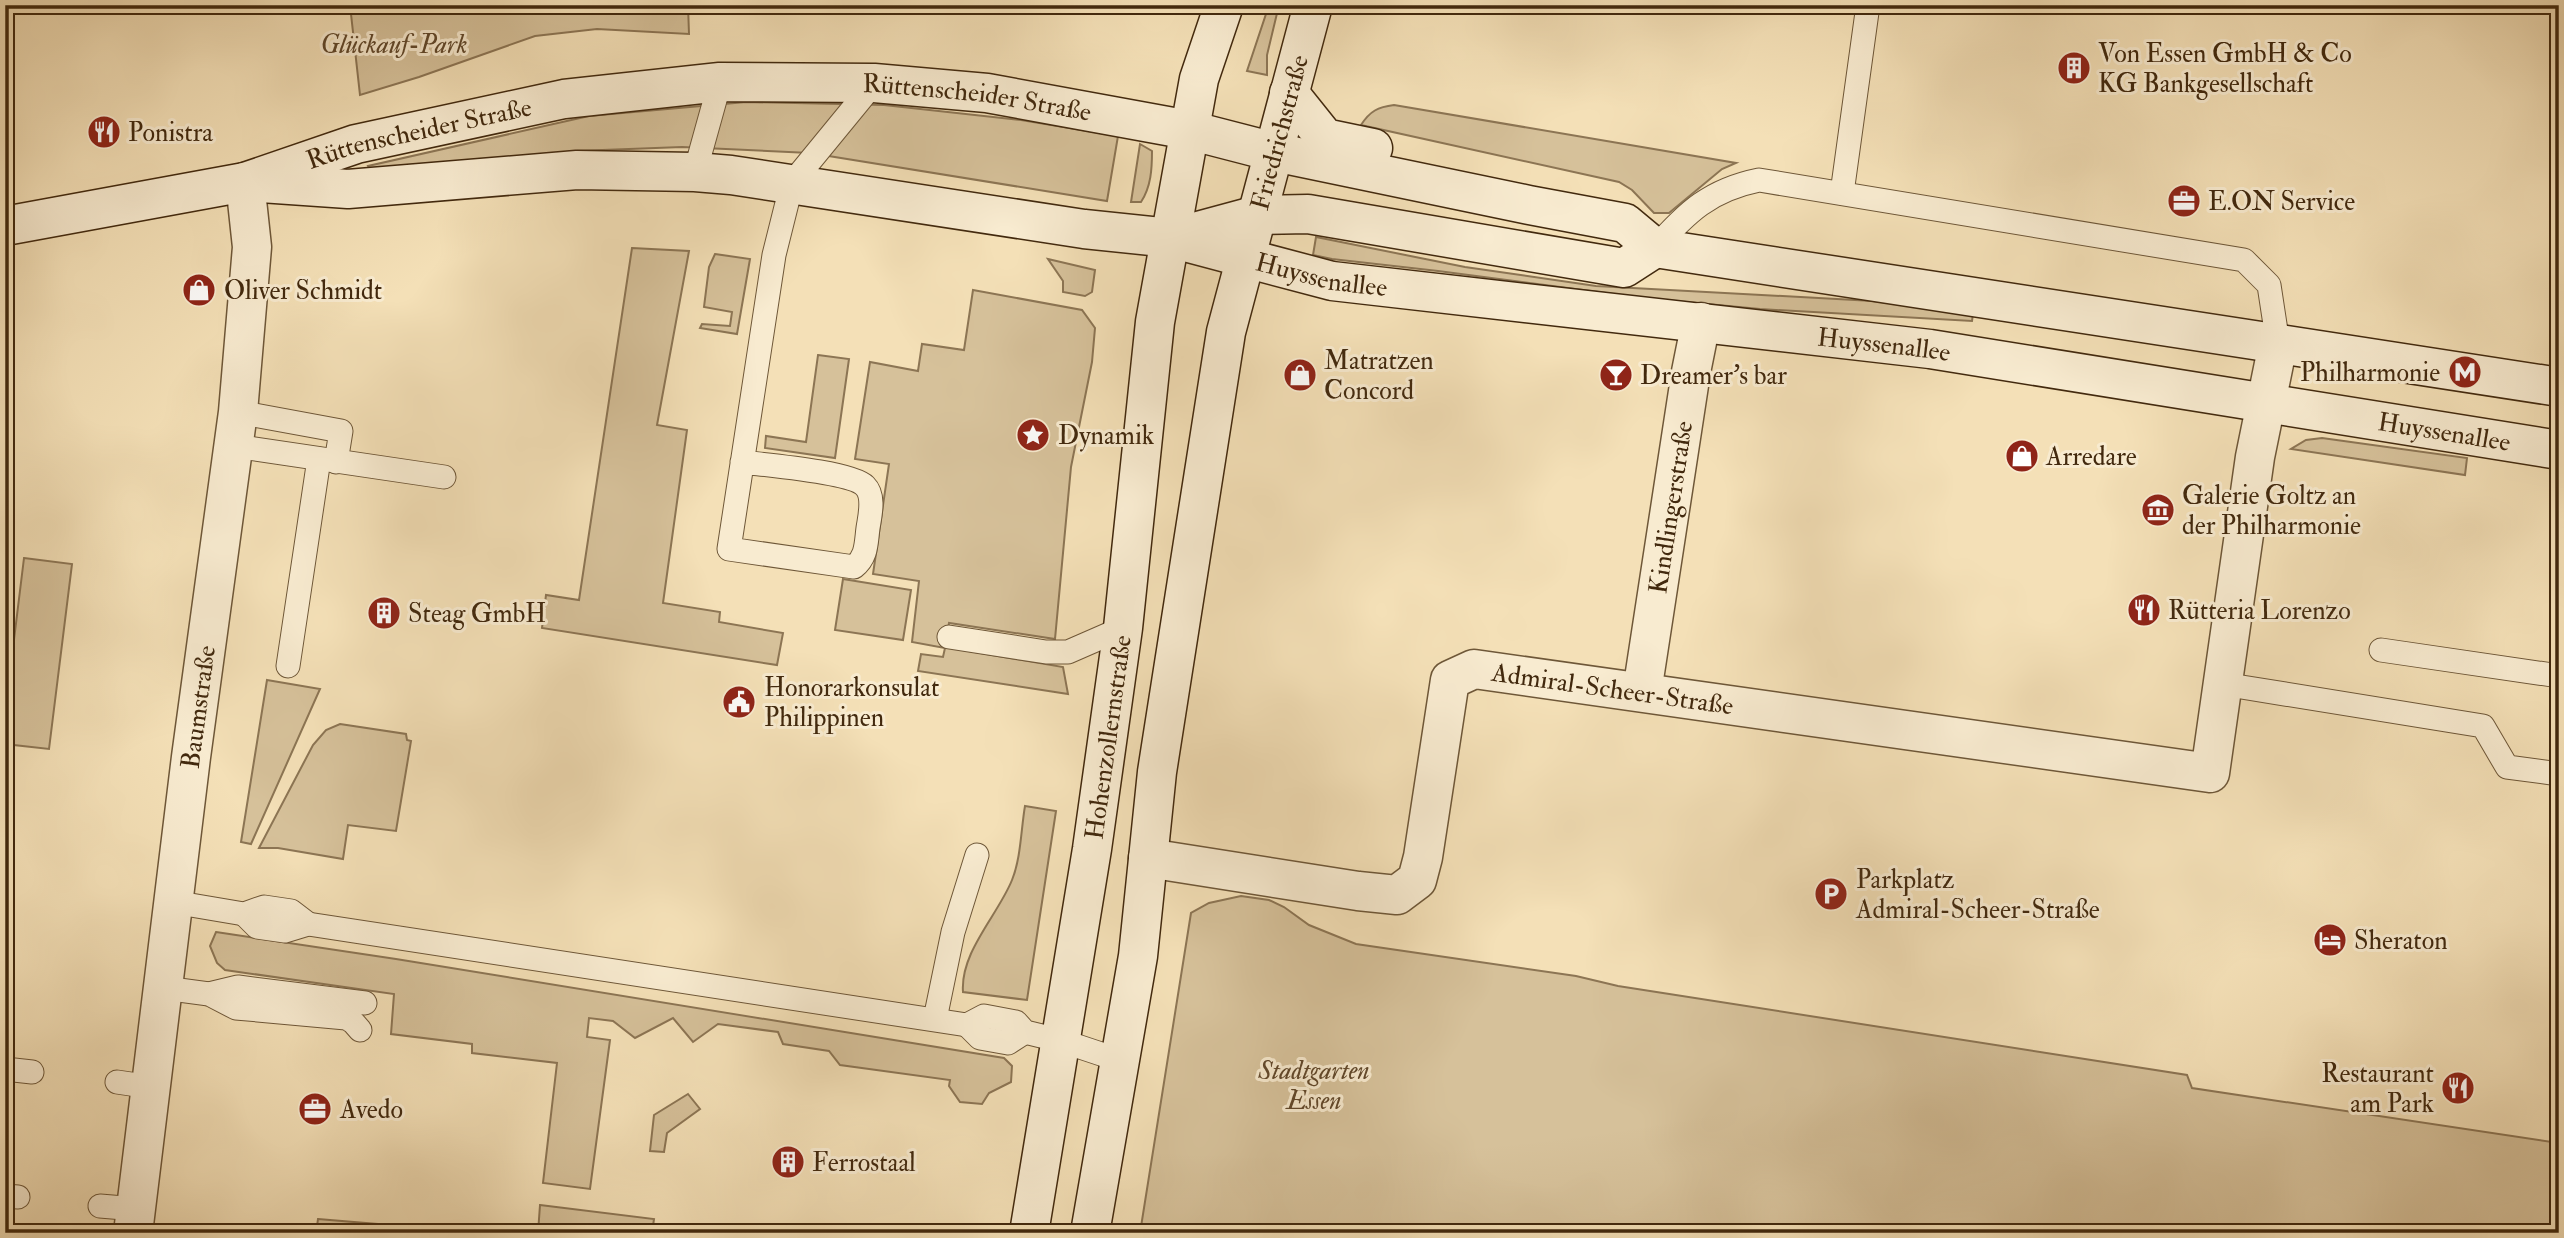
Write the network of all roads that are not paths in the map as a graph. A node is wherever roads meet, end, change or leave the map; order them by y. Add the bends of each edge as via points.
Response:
1 (1224, 5) edge
2 (1313, 5) edge
3 (1868, 5) edge
4 (720, 82) junction
5 (874, 83) junction
6 (1289, 93) junction
7 (1189, 130) junction
8 (1274, 152) junction
9 (695, 172) junction
10 (245, 182) junction
11 (792, 183) junction
12 (1842, 194) junction
13 (1257, 215) junction
14 (5, 226) edge
15 (1170, 238) junction
16 (1211, 238) junction
17 (1655, 248) junction
18 (1244, 258) junction
19 (1701, 322) junction
20 (2278, 344) junction
21 (2559, 387) edge
22 (2265, 403) junction
23 (237, 429) junction
24 (2559, 450) edge
25 (328, 460) junction
26 (742, 462) junction
27 (444, 477) dead end
28 (1123, 628) junction
29 (948, 636) dead end
30 (2381, 650) dead end
31 (288, 666) dead end
32 (2559, 676) edge
33 (2223, 684) junction
34 (1642, 692) junction
35 (2559, 774) edge
36 (977, 855) dead end
37 (1148, 858) junction
38 (173, 902) junction
39 (163, 988) junction
40 (209, 994) junction
41 (365, 1003) dead end
42 (935, 1020) junction
43 (360, 1030) dead end
44 (1062, 1041) junction
45 (1119, 1060) junction
46 (5, 1069) edge
47 (32, 1072) dead end
48 (123, 1216) edge
49 (1029, 1233) edge
50 (1090, 1233) edge

1 - 7 street via 1204,58
2 - 6 street, Friedrichstraße
3 - 12 lane
4 - 5 street, Rüttenscheider Straße
4 - 9 lane
4 - 10 street, Rüttenscheider Straße via 564,99 356,145
5 - 7 street, Rüttenscheider Straße via 987,93
5 - 11 lane
6 - 8 street, Friedrichstraße
6 - 17 street via 1325,138 1624,204 1637,211
7 - 8 street, Rüttenscheider Straße
7 - 15 street
8 - 13 street, Friedrichstraße
8 - 17 street via 1625,223
9 - 10 street, Rüttenscheider Straße via 576,170 348,190
9 - 11 street, Rüttenscheider Straße
10 - 14 street, Rüttenscheider Straße
10 - 23 street, Baumstraße via 252,247
11 - 15 street, Rüttenscheider Straße
11 - 26 lane via 774,256
12 - 17 lane, Huyssenallee via 1759,180 1744,183 1696,206
12 - 20 lane, Huyssenallee via 2244,260 2269,285
13 - 16 street, Huyssenallee
13 - 17 street, Huyssenallee via 1308,214 1625,268
13 - 18 street, Friedrichstraße
15 - 16 street, Rüttenscheider Straße
15 - 28 street, Hohenzollernstraße via 1155,322
16 - 18 street, Huyssenallee
17 - 20 street
18 - 19 street, Huyssenallee via 1332,281
18 - 37 street, Hohenzollernstraße via 1222,354 1157,772
19 - 22 street, Huyssenallee via 1930,349
19 - 34 street, Kindlingerstraße
20 - 21 street
20 - 22 street
22 - 24 street, Huyssenallee
22 - 33 street
23 - 25 lane
23 - 25 lane via 341,431
23 - 38 street, Baumstraße
25 - 27 lane
25 - 31 lane
26 - 26 lane via 845,477 864,485 871,498 861,561 854,567 830,565 729,549
28 - 29 lane via 1068,652
28 - 44 street, Hohenzollernstraße
30 - 32 lane
33 - 34 street, Admiral-Scheer-Straße via 2210,773
33 - 35 lane via 2483,726 2507,767
34 - 37 street, Admiral-Scheer-Straße via 1474,669 1450,680 1423,858 1417,880 1397,895
36 - 42 lane via 953,932
37 - 45 street, Hohenzollernstraße via 1138,956
38 - 39 street, Baumstraße
38 - 42 lane via 244,914 264,907 291,911 308,924
39 - 40 lane
39 - 48 street, Baumstraße via 134,1085
40 - 41 lane via 238,987
40 - 43 lane via 236,1008 346,1018
42 - 44 lane via 967,1025 984,1016 1016,1022 1025,1032
44 - 45 lane
44 - 49 street, Hohenzollernstraße
45 - 50 street, Hohenzollernstraße
46 - 47 lane

